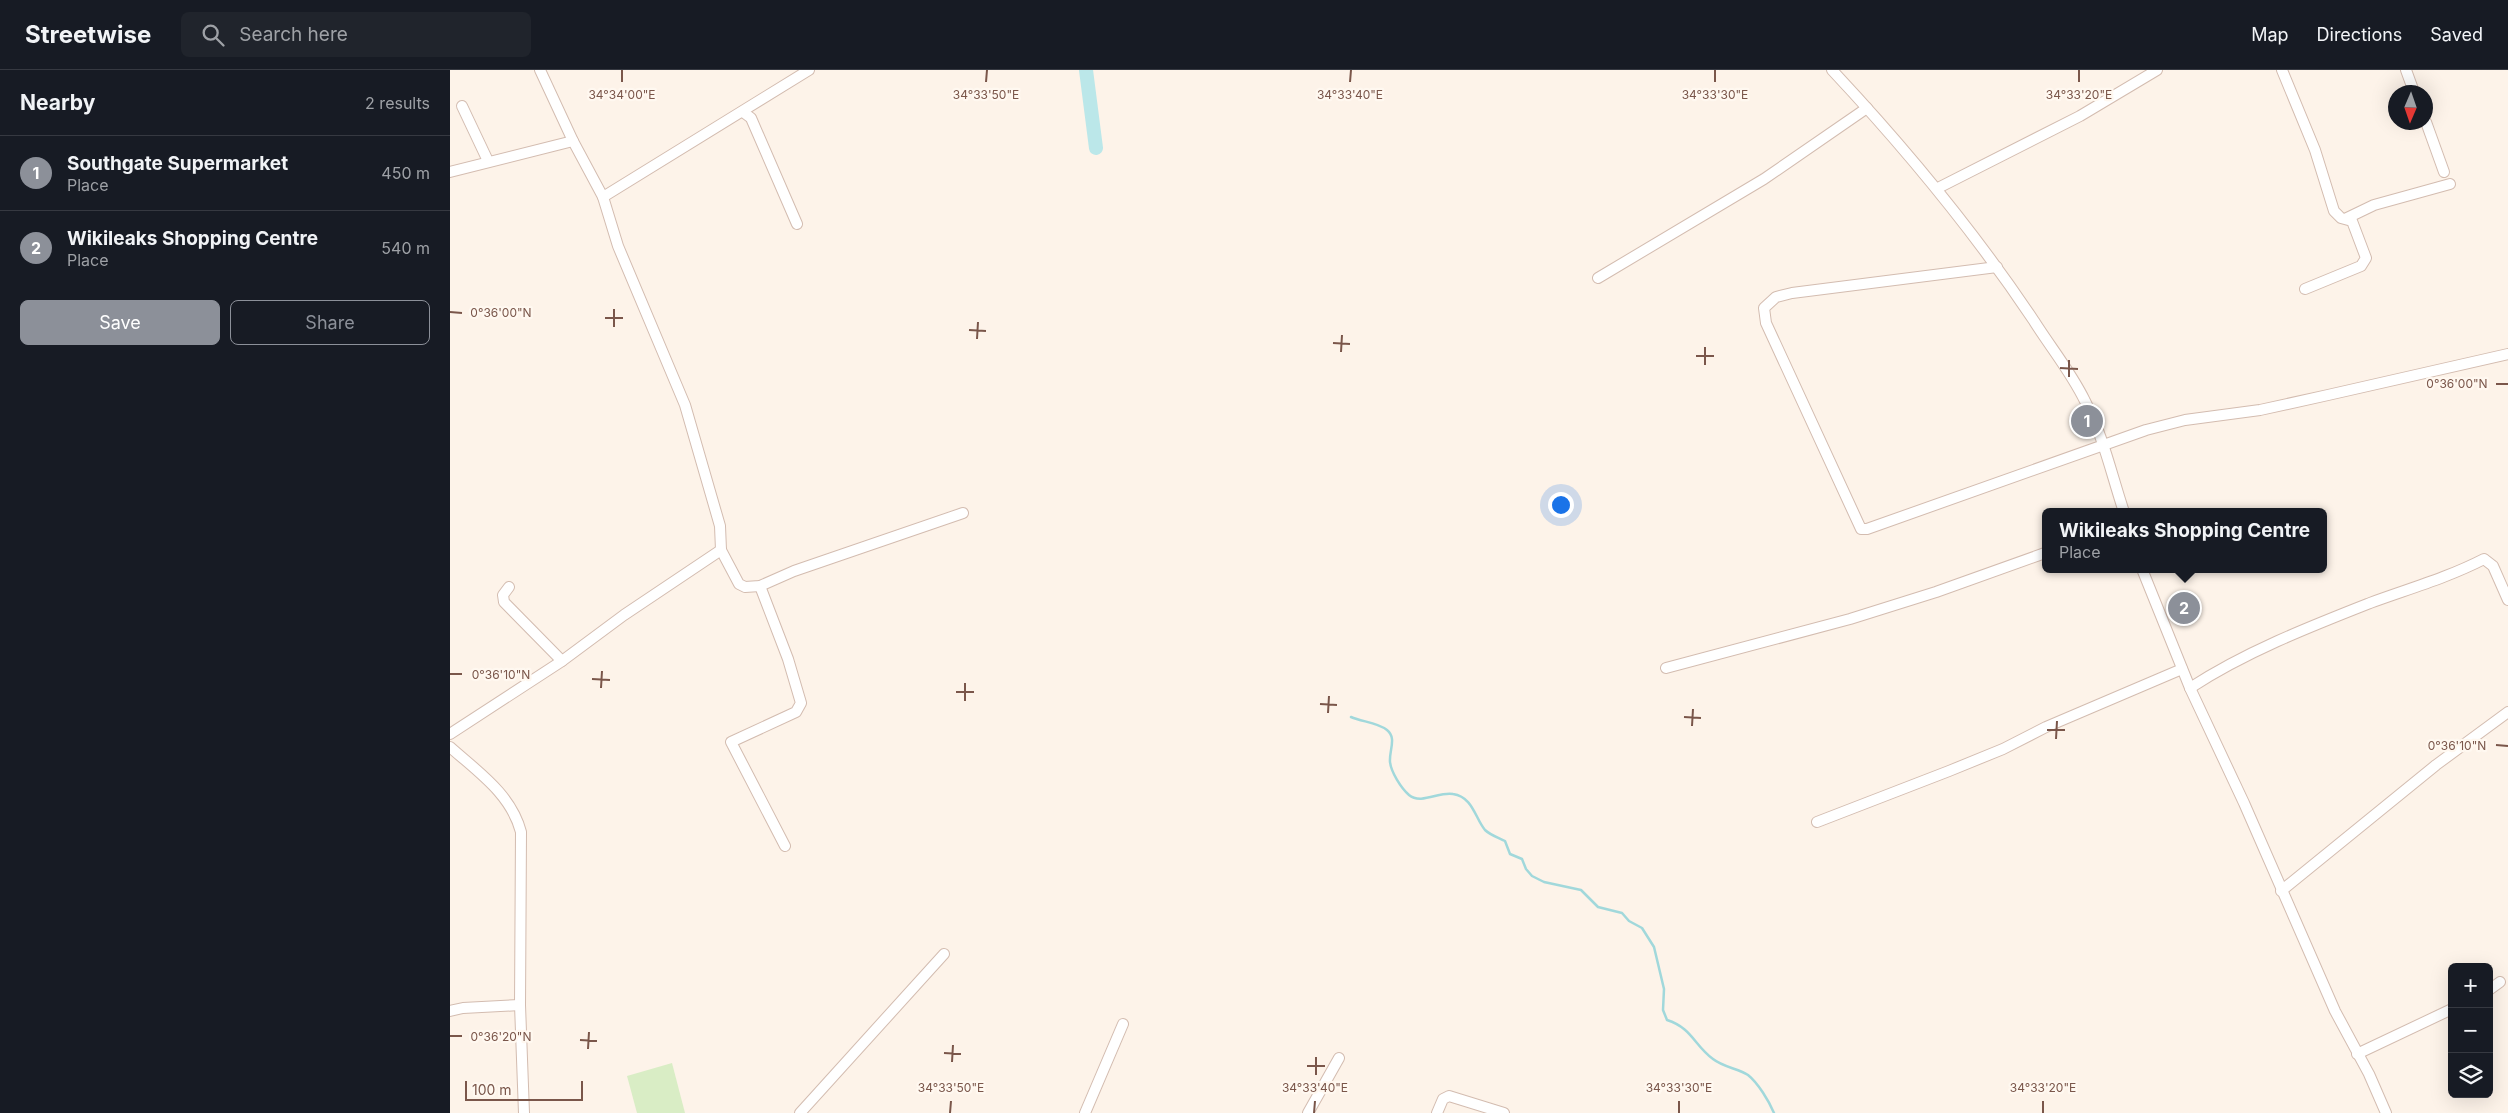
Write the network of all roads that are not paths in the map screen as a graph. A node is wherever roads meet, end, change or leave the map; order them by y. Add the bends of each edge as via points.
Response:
1 (810, 70) edge
2 (1832, 70) edge
3 (2158, 70) edge
4 (2282, 70) edge
5 (2406, 70) edge
6 (542, 71) edge
7 (2411, 85) edge
8 (462, 106) dead end
9 (1867, 108) junction
10 (742, 112) junction
11 (2429, 130) edge
12 (573, 141) junction
13 (488, 161) junction
14 (450, 172) edge
15 (2444, 172) dead end
16 (2450, 184) dead end
17 (1938, 188) junction
18 (603, 198) junction
19 (2347, 218) junction
20 (797, 224) dead end
21 (1997, 267) junction
22 (1598, 278) dead end
23 (2306, 289) dead end
24 (2508, 354) edge
25 (2105, 446) junction
26 (2123, 508) edge
27 (963, 513) dead end
28 (722, 550) junction
29 (2042, 554) edge
30 (2144, 573) edge
31 (760, 586) junction
32 (509, 587) dead end
33 (2508, 600) edge
34 (562, 661) junction
35 (1666, 668) dead end
36 (2182, 669) junction
37 (2190, 688) junction
38 (2508, 712) edge
39 (450, 734) edge
40 (450, 747) edge
41 (1818, 822) dead end
42 (785, 846) dead end
43 (2281, 891) junction
44 (944, 954) dead end
45 (2500, 982) dead end
46 (2493, 987) edge
47 (520, 1006) junction
48 (450, 1011) edge
49 (2448, 1011) edge
50 (1123, 1024) dead end
51 (2357, 1054) junction
52 (1338, 1058) dead end
53 (524, 1113) edge
54 (800, 1113) edge
55 (1085, 1113) edge
56 (1308, 1113) edge
57 (1437, 1113) edge
58 (1504, 1113) edge
59 (2386, 1113) edge

1 - 10 street
2 - 9 street
3 - 17 street via 2080,116
4 - 19 street via 2315,150 2334,211 2341,218
5 - 7 street
6 - 12 street
8 - 13 street
9 - 17 street
9 - 22 street via 1764,179
10 - 18 street
10 - 20 street via 751,118
11 - 15 street
12 - 13 street
12 - 18 street
13 - 14 street
16 - 19 street via 2374,205
17 - 21 street
18 - 28 street via 618,246 685,404 720,526
19 - 23 street via 2352,221 2365,252 2365,263
21 - 25 street via 2068,370
21 - 25 street via 1792,294 1776,297 1767,303 1764,318 1858,527 1863,530 1876,526
24 - 25 street via 2260,410 2185,420 2146,430
25 - 26 street
27 - 31 street via 794,571
28 - 31 street via 739,584
28 - 34 street via 631,610
29 - 35 street via 1850,619
30 - 36 street
31 - 42 street via 801,703 796,712 731,742
32 - 34 street via 503,595 504,602
33 - 37 street via 2493,566 2484,559 2430,584 2288,637
34 - 39 street
36 - 37 street
36 - 41 street via 1949,772
37 - 43 street
38 - 43 street via 2436,765
40 - 47 street via 502,794 511,806 521,832
43 - 51 street
44 - 54 street
45 - 46 street
47 - 48 street
47 - 53 street
49 - 51 street
50 - 55 street
51 - 59 street
52 - 56 street
57 - 58 street via 1443,1099 1449,1096

